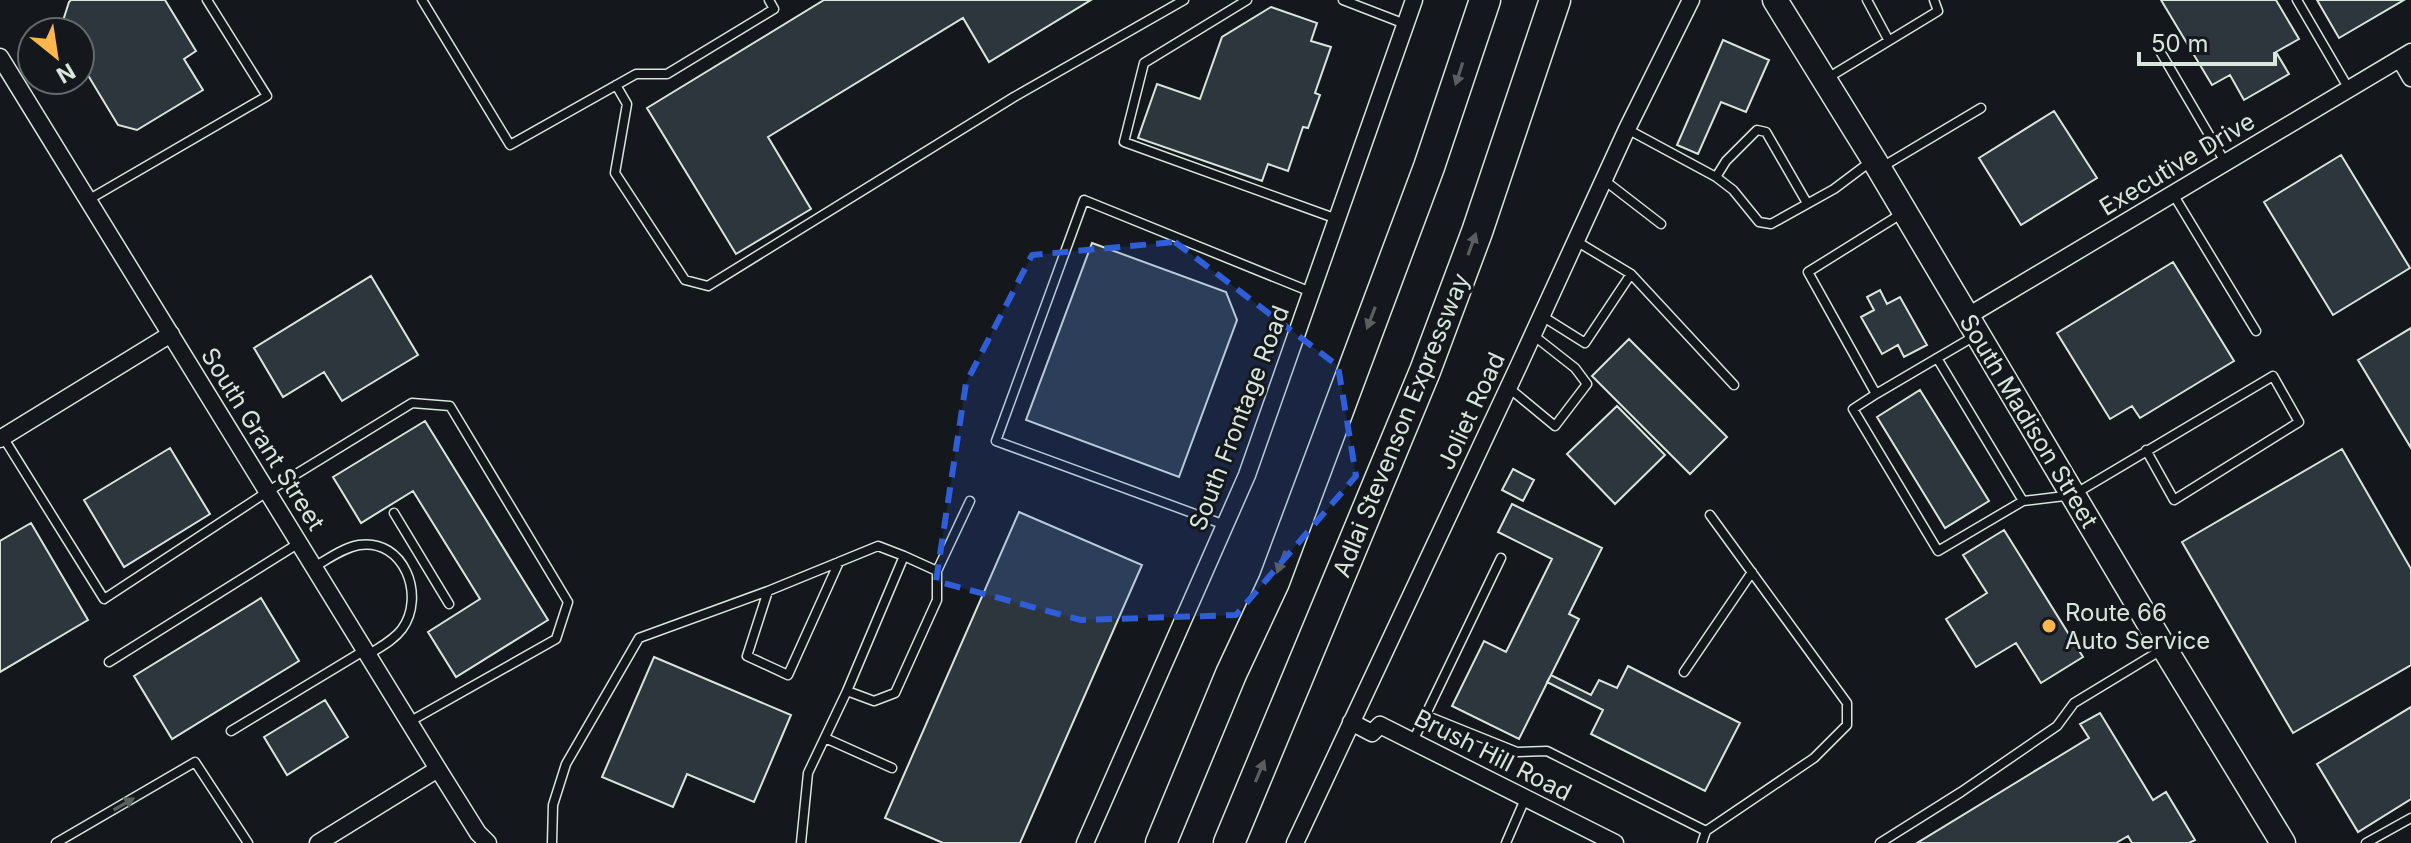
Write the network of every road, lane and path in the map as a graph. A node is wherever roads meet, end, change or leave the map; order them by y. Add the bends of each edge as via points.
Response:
1 (207, 0) edge
2 (422, 0) edge
3 (769, 0) edge
4 (1184, 0) edge
5 (1247, 0) edge
6 (1343, 0) edge
7 (1414, 0) edge
8 (1485, 0) edge
9 (1555, 0) edge
10 (1691, 0) edge
11 (1775, 0) edge
12 (1867, 0) edge
13 (1934, 0) edge
14 (2297, 0) edge
15 (1406, 24) junction
16 (1889, 41) junction
17 (2157, 46) dead end
18 (2405, 56) edge
19 (0, 57) edge
20 (2411, 78) edge
21 (1825, 80) junction
22 (616, 85) junction
23 (2349, 89) junction
24 (1981, 108) dead end
25 (1627, 129) junction
26 (2225, 163) junction
27 (1877, 164) junction
28 (1716, 177) junction
29 (1604, 180) junction
30 (2173, 194) junction
31 (88, 200) junction
32 (1807, 203) junction
33 (1905, 212) junction
34 (1337, 219) junction
35 (1661, 224) dead end
36 (1576, 241) junction
37 (1631, 274) junction
38 (1311, 292) junction
39 (1542, 316) junction
40 (1973, 325) junction
41 (2256, 331) dead end
42 (171, 334) junction
43 (1533, 335) junction
44 (1937, 358) junction
45 (1734, 385) dead end
46 (1508, 387) junction
47 (1876, 394) junction
48 (2, 438) edge
49 (2146, 450) junction
50 (267, 492) junction
51 (2073, 495) junction
52 (970, 501) dead end
53 (2023, 501) junction
54 (394, 513) dead end
55 (1710, 515) dead end
56 (1225, 525) junction
57 (299, 543) junction
58 (904, 556) junction
59 (1501, 558) dead end
60 (421, 559) junction
61 (840, 561) junction
62 (314, 567) junction
63 (405, 568) junction
64 (937, 571) junction
65 (1752, 572) junction
66 (768, 591) junction
67 (449, 604) dead end
68 (2164, 649) junction
69 (366, 652) junction
70 (109, 662) dead end
71 (1684, 672) dead end
72 (847, 691) junction
73 (1425, 715) junction
74 (1351, 722) junction
75 (409, 723) junction
76 (231, 731) dead end
77 (825, 738) junction
78 (1412, 741) junction
79 (892, 768) dead end
80 (438, 769) junction
81 (1526, 798) junction
82 (2411, 818) edge
83 (1706, 831) junction
84 (1584, 836) edge
85 (2275, 840) edge
86 (323, 842) edge
87 (56, 843) edge
88 (248, 843) edge
89 (488, 843) edge
90 (552, 843) edge
91 (801, 843) edge
92 (1085, 843) edge
93 (1161, 843) edge
94 (1229, 843) edge
95 (1295, 843) edge
96 (1506, 843) edge
97 (1615, 843) edge
98 (1702, 843) edge
99 (1880, 843) edge
100 (2366, 843) edge

1 - 31 lane via 267,96
2 - 22 lane via 510,145
3 - 22 lane via 774,9 667,74 636,74
4 - 22 lane via 1014,97 708,286 685,280 615,173 627,104
5 - 34 lane via 1144,63 1124,142
6 - 15 lane
7 - 15 street, South Frontage Road
8 -> 93 highway via 1429,167 1274,582
94 -> 9 highway, Adlai Stevenson Expressway via 1425,371
10 - 25 street, Joliet Road
11 - 21 street, South Madison Street
12 - 16 lane
13 - 16 lane via 1938,11
14 - 23 lane
15 - 34 street, South Frontage Road
16 - 21 lane
17 - 26 lane
18 - 20 street
18 - 23 street, Executive Drive
19 - 31 street, South Grant Street
21 - 27 street, South Madison Street
23 - 26 street, Executive Drive
24 - 27 lane
25 - 28 lane
25 - 29 street, Joliet Road
26 - 30 street, Executive Drive
27 - 32 lane
27 - 33 street, South Madison Street
28 - 32 lane via 1759,222 1771,224
28 - 32 lane via 1757,130 1766,132
29 - 35 lane
29 - 36 street, Joliet Road
30 - 40 street, Executive Drive
30 - 41 lane
31 - 42 street, South Grant Street
33 - 40 street, South Madison Street
33 - 47 lane via 1808,272
34 - 38 street, South Frontage Road
36 - 37 lane
36 - 39 street, Joliet Road
37 - 39 lane via 1585,343
37 - 45 lane
38 - 56 street, South Frontage Road
38 - 56 lane via 1084,200 996,441
39 - 43 street, Joliet Road
40 - 44 lane
40 - 51 street, South Madison Street
42 - 48 street
42 - 50 street, South Grant Street
43 - 46 street, Joliet Road
43 - 46 lane via 1587,384 1555,426
44 - 47 lane
44 - 53 lane
46 - 74 street, Joliet Road
47 - 53 lane via 1853,409 1938,551
48 - 50 lane via 104,599
49 - 49 lane via 2174,500 2299,422 2273,376
49 - 51 lane
50 - 57 street, South Grant Street
50 - 75 lane via 412,403 450,406 568,602 556,639
51 - 53 lane
51 - 68 street, South Madison Street
52 - 64 lane
54 - 60 lane
55 - 65 lane
56 - 92 street, South Frontage Road
57 - 62 street, South Grant Street
57 - 70 lane
58 - 61 lane via 878,546
58 - 64 lane
58 - 72 lane
59 - 73 lane
60 - 63 lane
60 - 67 lane
61 - 66 lane
61 - 66 lane via 788,675 747,656
62 - 63 lane via 360,545 387,550
62 - 69 street, South Grant Street
63 - 69 lane via 413,590 410,613 394,638
64 - 72 lane via 937,600 895,693 874,701
65 - 71 lane
65 - 83 lane via 1847,703 1847,725 1814,758
66 - 90 lane via 639,638 566,764 553,805
68 - 85 street, South Madison Street
68 - 99 lane via 2074,703 2057,726
69 - 75 street, South Grant Street
69 - 76 lane
72 - 77 lane
73 - 78 lane
73 - 83 lane via 1517,752 1547,751
74 - 78 street, Brush Hill Road via 1372,733 1380,725
74 - 95 street, Joliet Road
75 - 80 street, South Grant Street
77 - 79 lane
77 - 91 lane via 808,773
78 - 81 street, Brush Hill Road
80 - 86 street
80 - 89 street, South Grant Street
81 - 84 street, Brush Hill Road
81 - 96 lane
82 - 100 lane
83 - 98 lane
84 - 97 street, Brush Hill Road
87 -> 88 lane via 195,762

